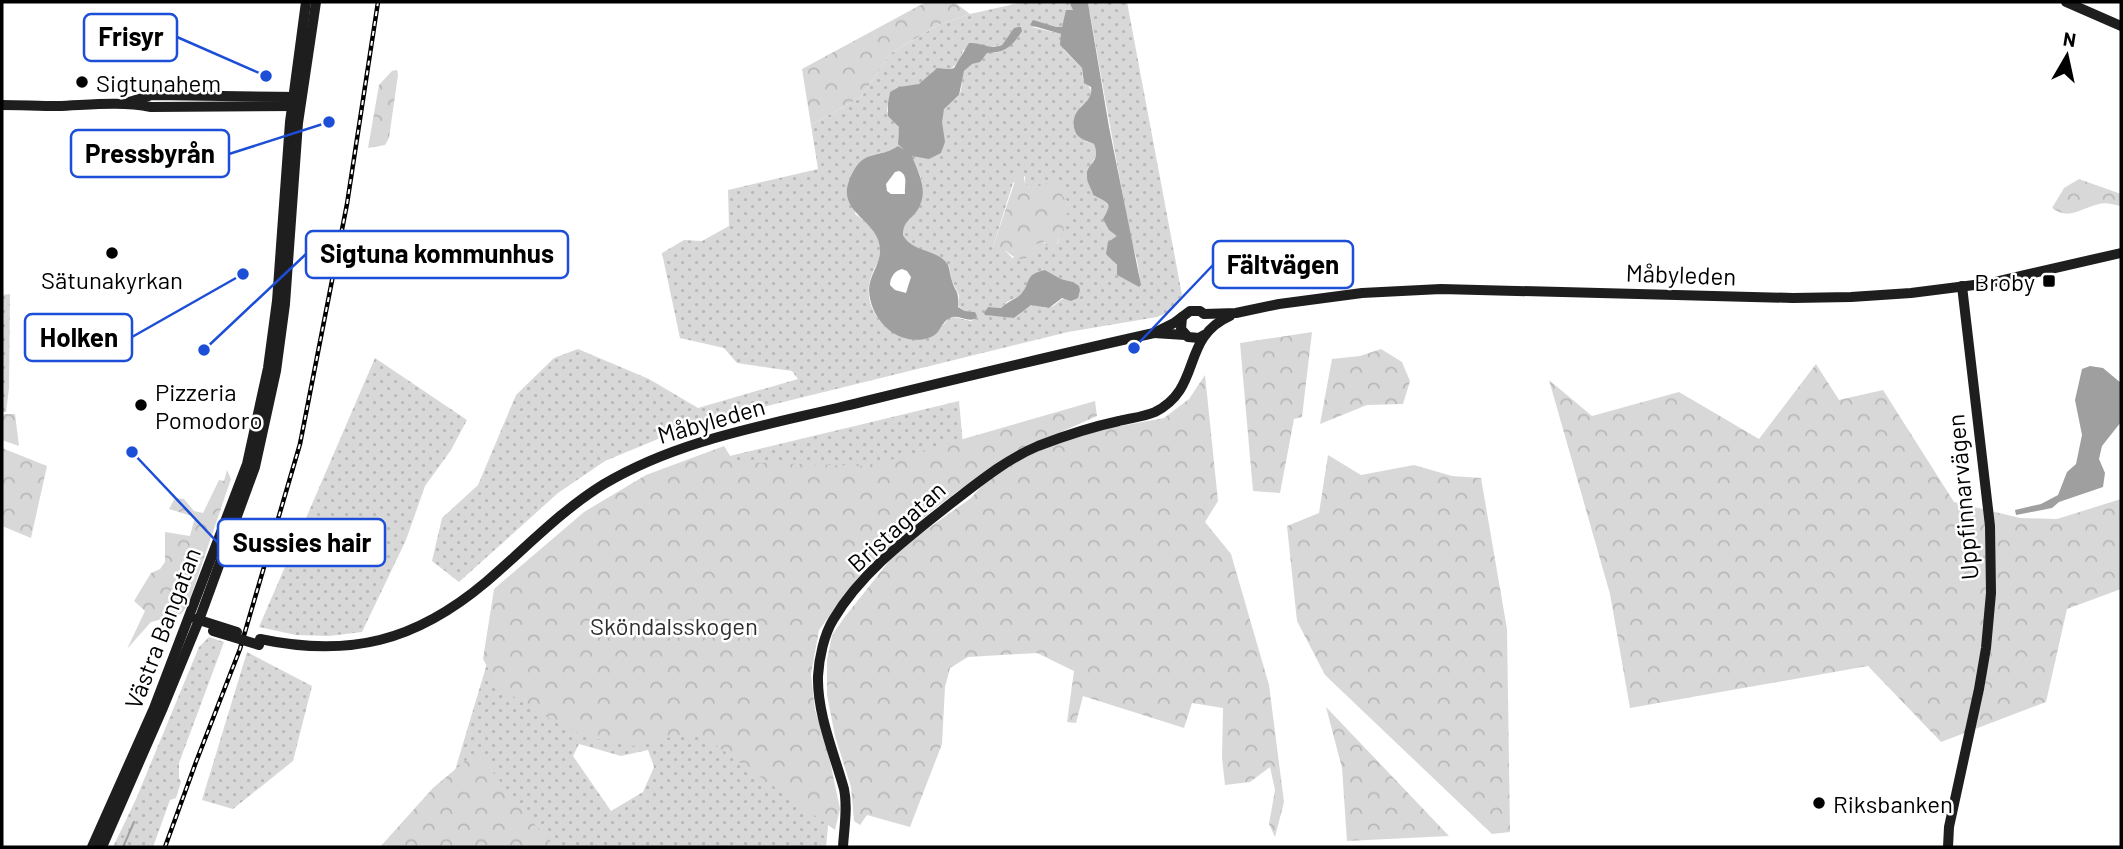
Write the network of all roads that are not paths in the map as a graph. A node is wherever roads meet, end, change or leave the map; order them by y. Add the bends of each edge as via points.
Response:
1 (306, 2) edge
2 (316, 2) edge
3 (2066, 2) edge
4 (2121, 26) edge
5 (296, 101) junction
6 (2, 105) edge
7 (2121, 253) edge
8 (1962, 286) junction
9 (1237, 313) junction
10 (1204, 314) junction
11 (1182, 317) junction
12 (1154, 332) junction
13 (1206, 332) junction
14 (1186, 336) junction
15 (1191, 366) junction
16 (206, 601) junction
17 (192, 623) junction
18 (214, 625) junction
19 (260, 642) junction
20 (1949, 827) junction
21 (92, 847) edge
22 (102, 847) edge
23 (843, 847) edge
24 (1940, 847) edge
25 (1948, 847) edge

1 - 5 street, Västra Bangatan
2 - 5 street, Västra Bangatan
3 - 4 street
5 - 6 street via 151,107 128,103
5 - 16 street, Västra Bangatan via 285,304 276,371 255,467
5 - 17 street, Västra Bangatan via 277,301 258,416 247,464
7 - 8 street, Måbyleden
8 - 9 street, Måbyleden via 1793,298 1440,289 1324,298
8 - 20 street, Uppfinnarvägen via 1989,514 1991,593 1979,689
9 - 10 street, Måbyleden
9 - 13 street, Måbyleden
10 - 11 street, Måbyleden via 1190,311
10 - 13 street via 1209,323
11 - 12 street, Måbyleden
11 - 14 street
12 - 14 street, Måbyleden
12 - 19 street, Måbyleden via 672,451 590,493 547,525 481,586 434,619 346,647 298,651
13 - 14 street, Måbyleden via 1199,338
13 - 15 street, Bristagatan
14 - 15 street
15 - 23 street, Bristagatan via 1176,397 1155,412 1074,432 989,473 876,566 846,601 822,648 818,676 821,708 845,792
16 - 17 street, Västra Bangatan
16 - 18 street
17 - 18 street, Måbyleden
17 - 21 street, Västra Bangatan
17 - 22 street, Västra Bangatan via 162,710
18 - 19 street, Måbyleden, bridge
18 - 19 street, Måbyleden
20 - 24 street, Uppfinnarvägen
20 - 25 street, Uppfinnarvägen

